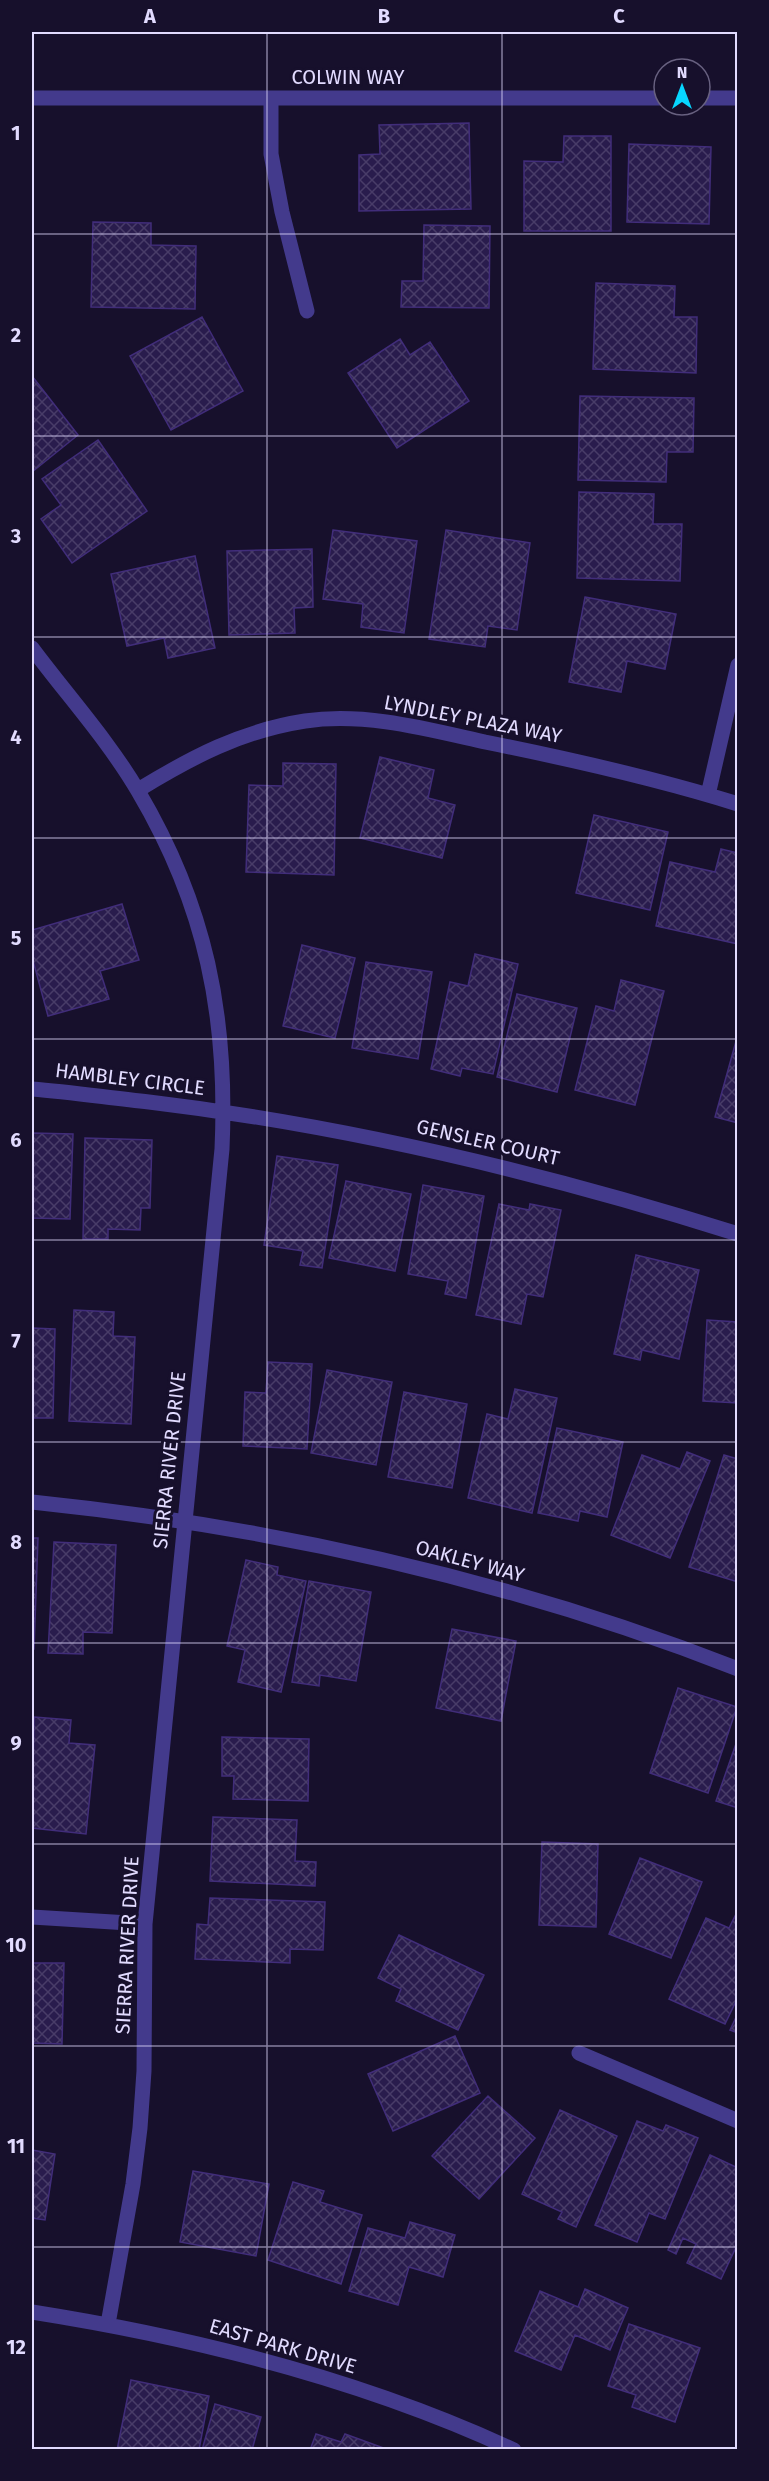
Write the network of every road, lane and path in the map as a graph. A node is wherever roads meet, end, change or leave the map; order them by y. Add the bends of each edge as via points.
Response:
1 (32, 99) edge
2 (271, 99) junction
3 (652, 99) edge
4 (712, 99) edge
5 (738, 99) edge
6 (307, 311) dead end
7 (32, 648) edge
8 (738, 664) edge
9 (138, 790) junction
10 (708, 795) junction
11 (738, 804) edge
12 (32, 1089) edge
13 (224, 1111) junction
14 (738, 1233) edge
15 (32, 1502) edge
16 (184, 1520) junction
17 (738, 1669) edge
18 (32, 1917) edge
19 (145, 1924) junction
20 (579, 2053) dead end
21 (738, 2121) edge
22 (32, 2312) edge
23 (108, 2324) junction
24 (514, 2450) edge

1 - 2 street, COLWIN WAY
2 - 3 street, COLWIN WAY
2 - 6 street via 272,154
4 - 5 street
7 - 9 street, SIERRA RIVER DRIVE
8 - 10 street
9 - 10 street, LYNDLEY PLAZA WAY via 198,754 251,733 306,721 364,720 398,723 572,760
9 - 13 street, SIERRA RIVER DRIVE via 174,857 199,923 217,1000
10 - 11 street, LYNDLEY PLAZA WAY
12 - 13 street, HAMBLEY CIRCLE
13 - 14 street, GENSLER COURT via 359,1134 515,1169
13 - 16 street, SIERRA RIVER DRIVE
15 - 16 street
16 - 17 street, OAKLEY WAY via 337,1548 472,1581 605,1621
16 - 19 street, SIERRA RIVER DRIVE
18 - 19 street
19 - 23 street, SIERRA RIVER DRIVE via 140,2128
20 - 21 street
22 - 23 street, EAST PARK DRIVE
23 - 24 street, EAST PARK DRIVE via 313,2374 404,2405

